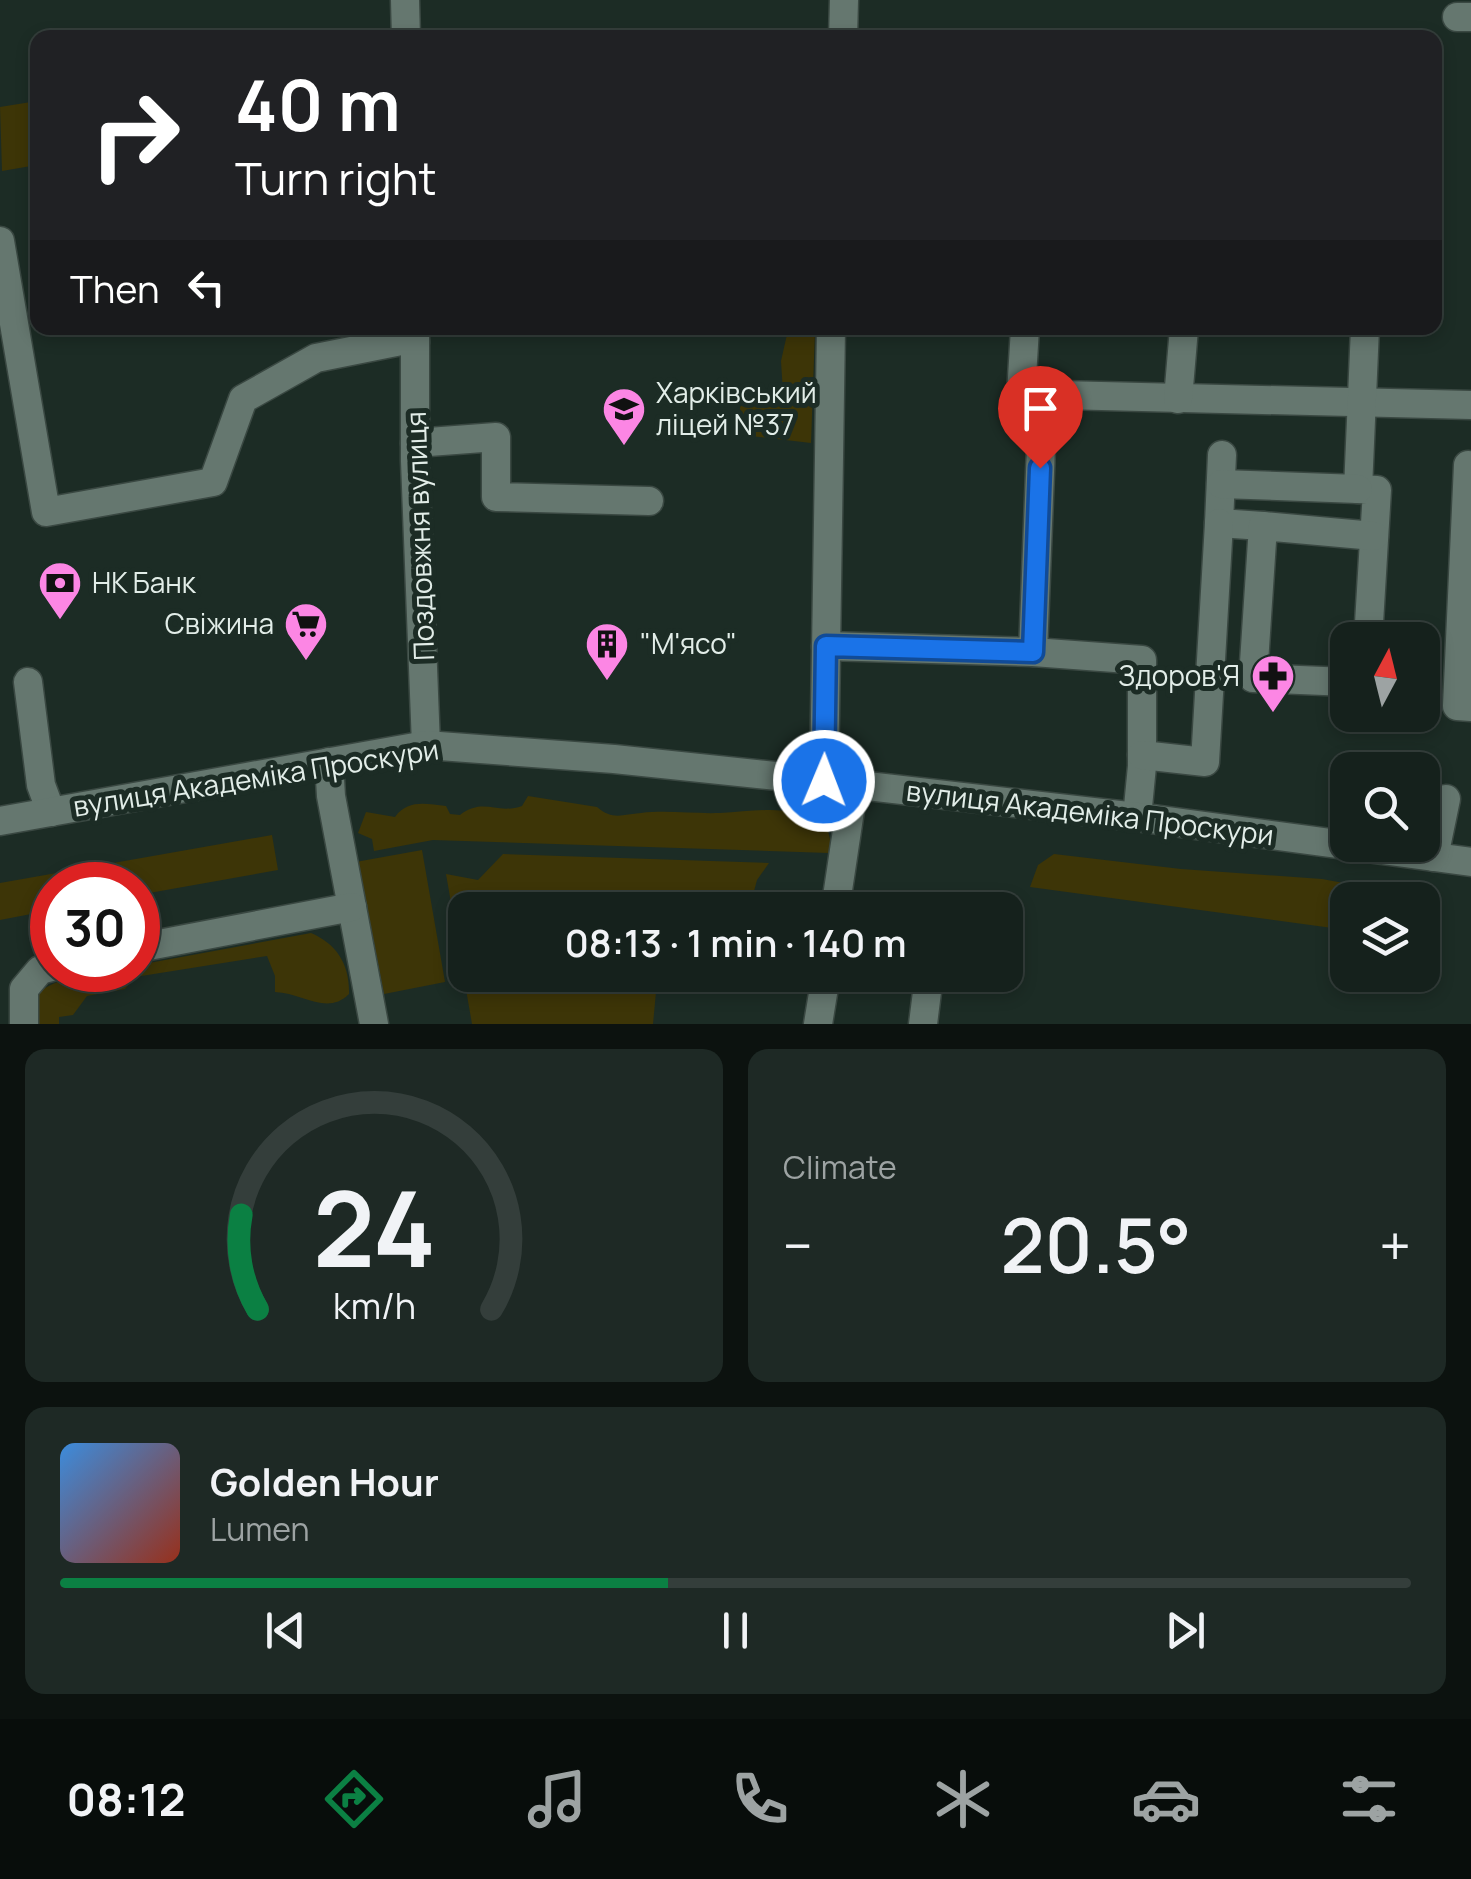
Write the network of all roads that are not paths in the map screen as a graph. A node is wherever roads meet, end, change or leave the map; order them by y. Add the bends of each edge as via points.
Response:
1 (405, 0) edge
2 (844, 0) edge
3 (406, 30) edge
4 (843, 30) edge
5 (0, 241) edge
6 (415, 335) edge
7 (830, 335) edge
8 (1026, 335) edge
9 (1183, 335) edge
10 (1365, 335) edge
11 (343, 339) edge
12 (1043, 394) junction
13 (1178, 398) junction
14 (1362, 402) junction
15 (1471, 405) edge
16 (415, 443) junction
17 (1468, 465) dead end
18 (1358, 489) junction
19 (649, 501) dead end
20 (1219, 523) junction
21 (1263, 526) junction
22 (1374, 536) junction
23 (1369, 622) edge
24 (826, 646) junction
25 (1033, 652) junction
26 (1330, 681) edge
27 (28, 682) dead end
28 (1471, 707) edge
29 (426, 745) junction
30 (1142, 755) junction
31 (328, 762) junction
32 (824, 781) junction
33 (854, 784) junction
34 (1446, 799) dead end
35 (51, 812) junction
36 (1137, 817) junction
37 (0, 821) edge
38 (1440, 828) edge
39 (1330, 842) edge
40 (1440, 857) edge
41 (1471, 862) edge
42 (838, 892) edge
43 (352, 907) junction
44 (160, 944) edge
45 (30, 982) edge
46 (823, 992) edge
47 (927, 992) edge
48 (24, 1024) edge
49 (374, 1024) edge
50 (818, 1024) edge
51 (923, 1024) edge

1 - 3 street
2 - 4 street
5 - 11 street via 46,512 214,482 243,399
6 - 11 street via 401,341
6 - 16 street, Поздовжня вулиця
7 - 24 street
8 - 12 street via 1022,394
9 - 13 street
10 - 14 street
12 - 13 street
12 - 25 street
13 - 14 street
14 - 15 street
14 - 18 street
16 - 19 street via 496,437 496,497
16 - 29 street, Поздовжня вулиця
17 - 28 street via 1457,706
18 - 20 street via 1221,470
18 - 22 street via 1377,490
20 - 21 street
20 - 30 street via 1205,762
21 - 22 street
21 - 26 street via 1253,678
22 - 23 street
24 - 25 street
24 - 32 street
25 - 30 street via 1142,660
27 - 35 street via 41,785
29 - 31 street, вулиця Академіка Проскури
29 - 32 street, вулиця Академіка Проскури
30 - 36 street
31 - 35 street, вулиця Академіка Проскури
31 - 43 street
32 - 33 street, вулиця Академіка Проскури
33 - 36 street, вулиця Академіка Проскури
33 - 42 street
34 - 38 street
35 - 37 street, вулиця Академіка Проскури
36 - 39 street, вулиця Академіка Проскури
40 - 41 street, вулиця Академіка Проскури
43 - 44 street
43 - 49 street
45 - 48 street
46 - 50 street
47 - 51 street

